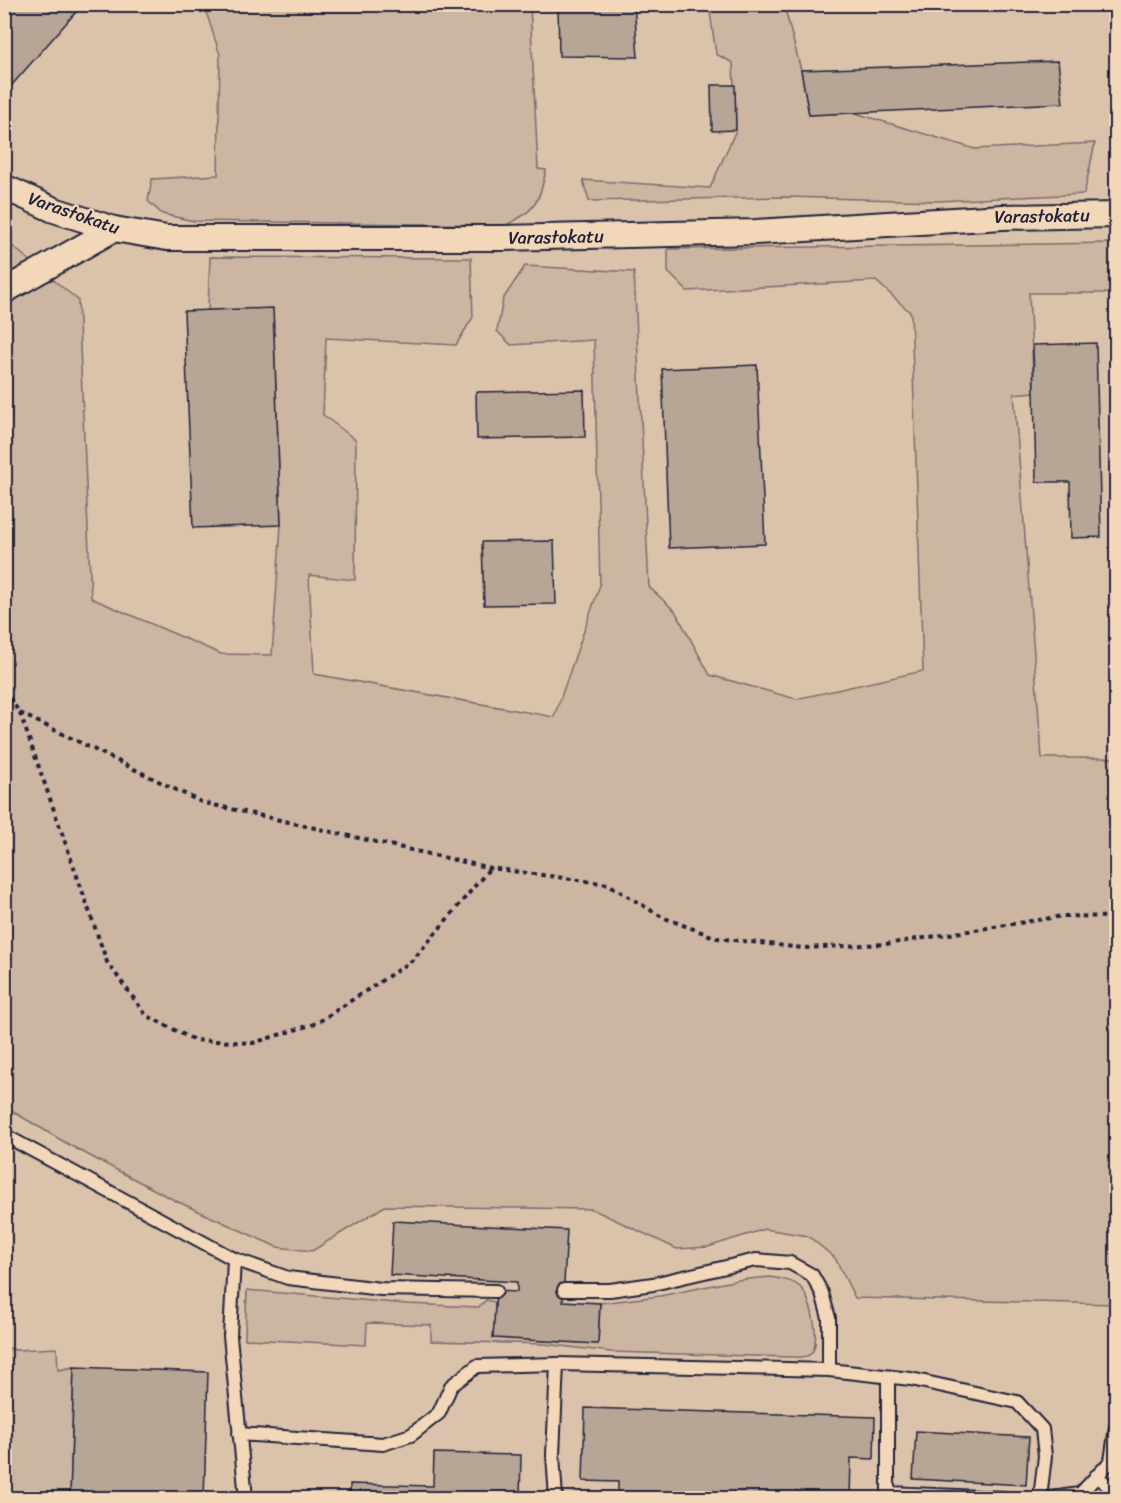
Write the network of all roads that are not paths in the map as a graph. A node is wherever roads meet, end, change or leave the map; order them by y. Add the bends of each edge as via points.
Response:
1 (4, 188) edge
2 (1116, 215) edge
3 (114, 229) junction
4 (4, 291) edge
5 (4, 1135) edge
6 (234, 1259) junction
7 (564, 1290) dead end
8 (496, 1291) dead end
9 (557, 1364) junction
10 (829, 1370) junction
11 (888, 1377) junction
12 (1116, 1428) edge
13 (240, 1434) junction
14 (1096, 1476) junction
15 (1116, 1492) edge
16 (246, 1498) edge
17 (556, 1498) edge
18 (1004, 1498) edge
19 (1040, 1498) edge
20 (1050, 1498) edge

1 - 3 street, Varastokatu via 54,210
2 - 3 street, Varastokatu via 1003,217 756,232 502,238 167,238
3 - 4 street
5 - 6 lane
6 - 8 lane via 288,1278 381,1289
6 - 13 lane via 230,1335
7 - 10 lane via 610,1290 653,1284 756,1260 790,1263 812,1275 822,1293 829,1318
9 - 10 lane
9 - 13 lane via 477,1366 451,1386 439,1413 411,1435 383,1444
9 - 17 lane via 553,1455
10 - 11 lane
11 - 18 lane via 888,1493
11 - 19 lane via 1017,1402 1042,1429 1045,1456
12 - 14 lane via 1111,1461
13 - 16 lane
14 - 15 lane
14 - 20 lane via 1080,1494

